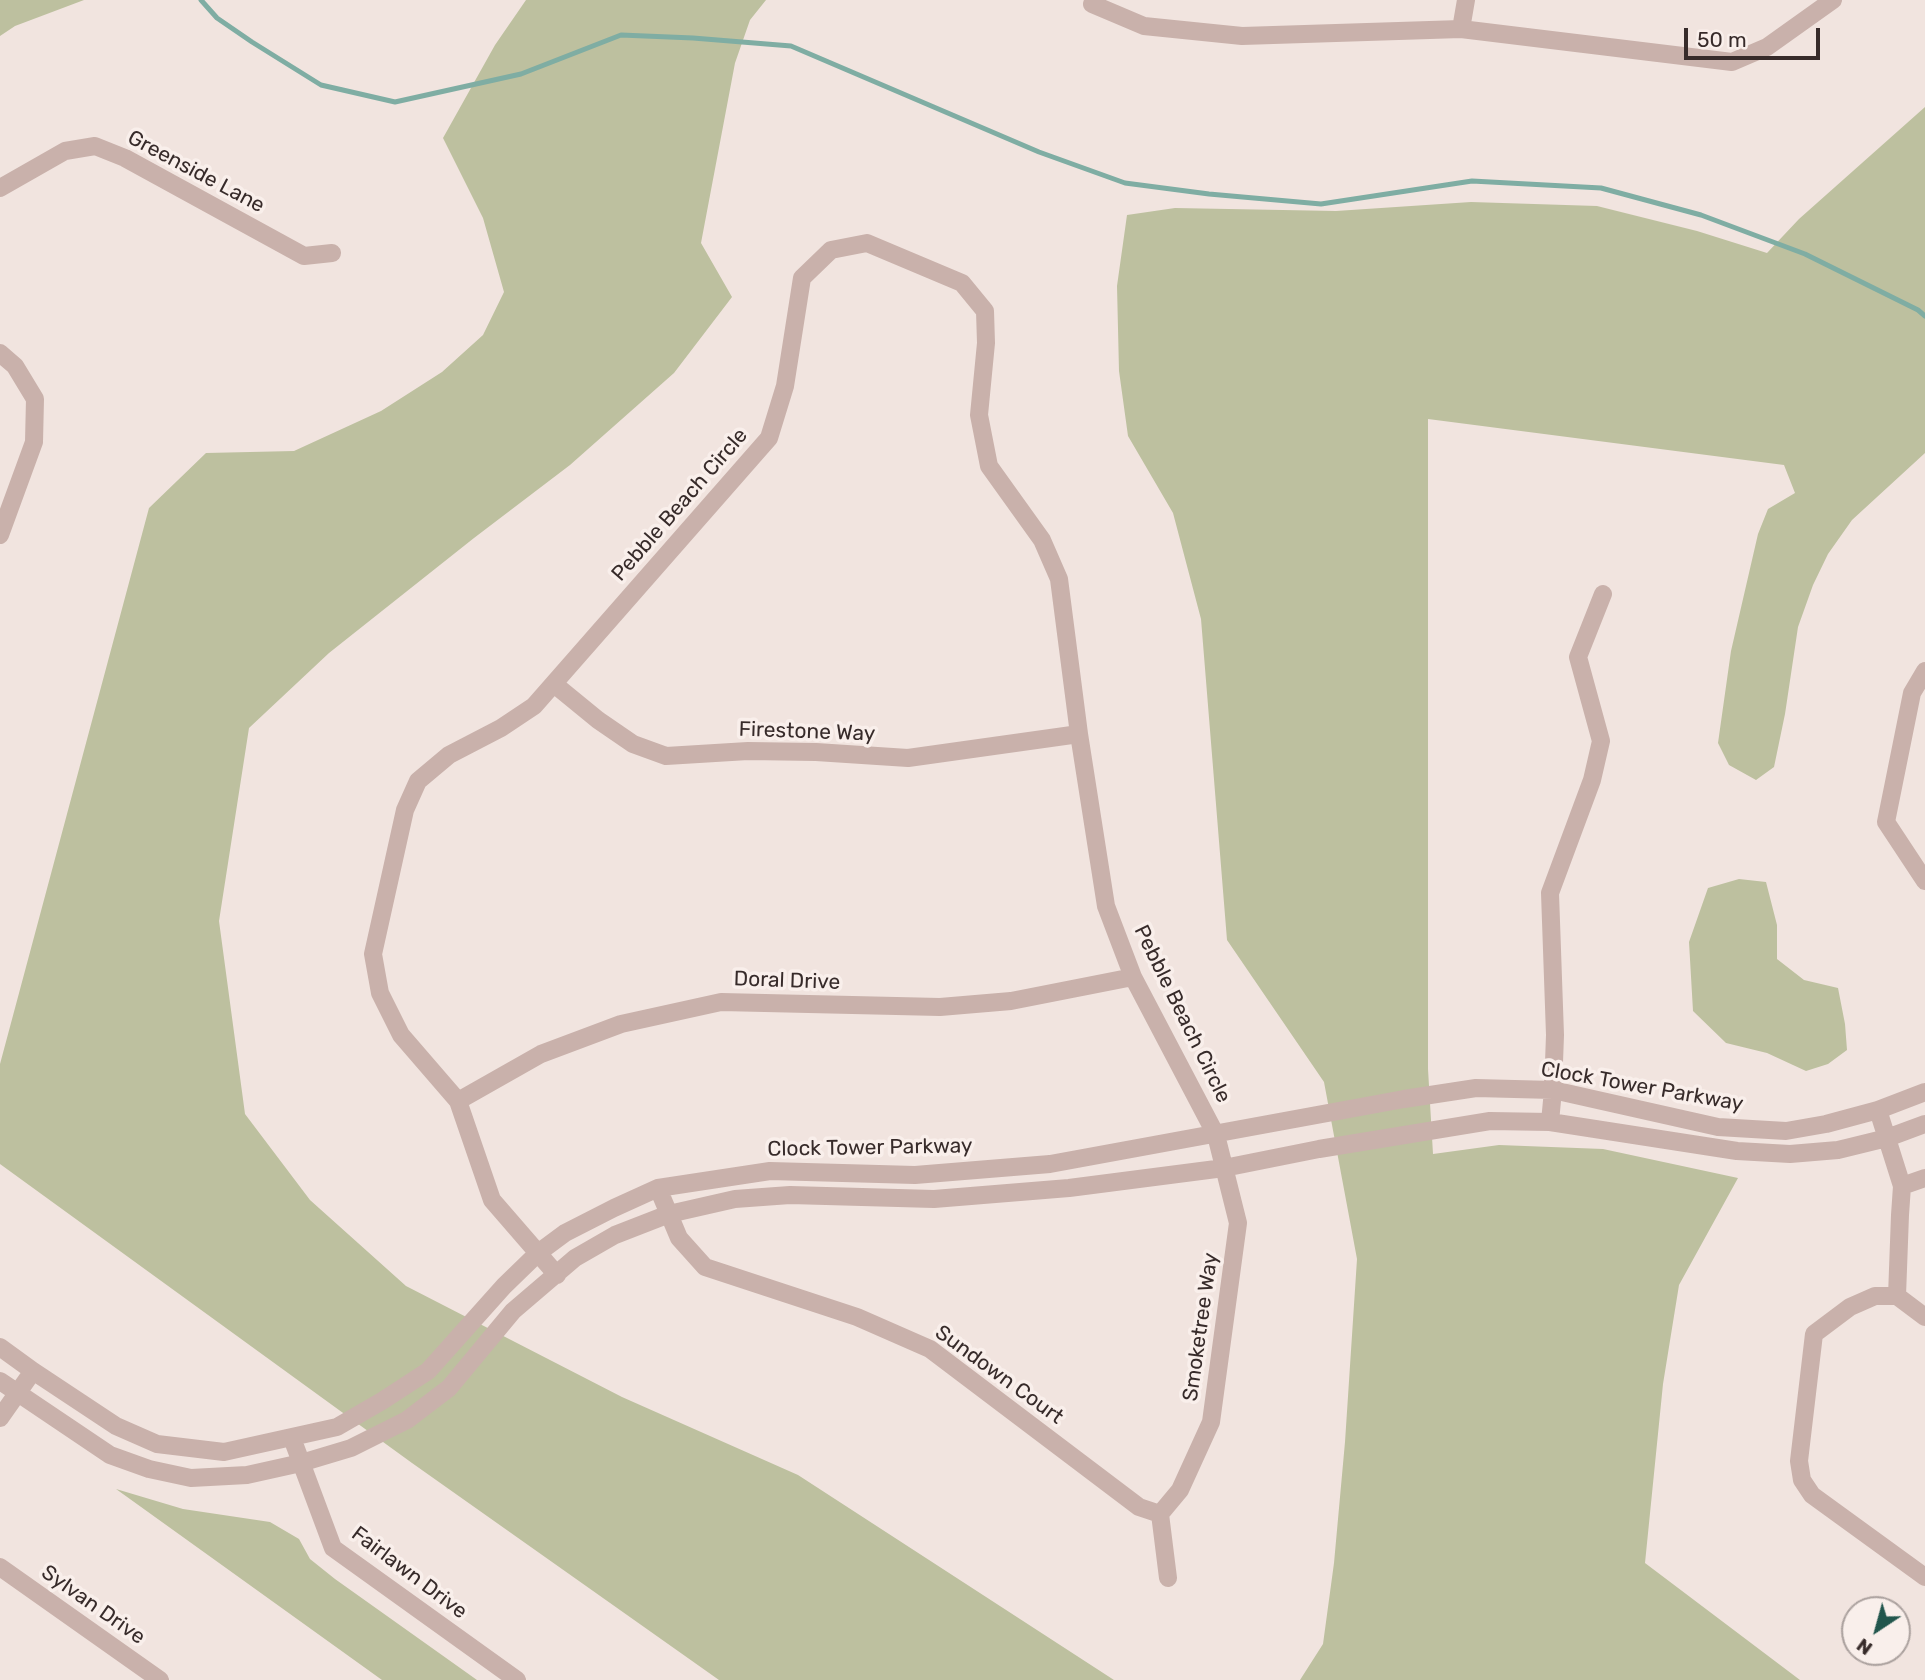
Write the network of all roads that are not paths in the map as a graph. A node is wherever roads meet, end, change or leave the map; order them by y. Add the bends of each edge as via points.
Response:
1 (1466, 0) edge
2 (1833, 0) edge
3 (1093, 4) dead end
4 (1461, 29) junction
5 (0, 188) edge
6 (332, 253) dead end
7 (0, 353) edge
8 (0, 535) edge
9 (1603, 594) dead end
10 (1925, 671) edge
11 (554, 684) junction
12 (1079, 734) junction
13 (1925, 881) edge
14 (1133, 977) junction
15 (1553, 1090) junction
16 (1925, 1092) edge
17 (458, 1101) junction
18 (1878, 1110) junction
19 (1550, 1122) junction
20 (1925, 1124) edge
21 (1216, 1135) junction
22 (1887, 1138) junction
23 (1224, 1168) junction
24 (1925, 1178) edge
25 (1902, 1185) junction
26 (658, 1188) junction
27 (669, 1214) junction
28 (538, 1253) junction
29 (557, 1275) junction
30 (1897, 1296) junction
31 (1925, 1317) edge
32 (0, 1347) edge
33 (33, 1371) junction
34 (0, 1381) edge
35 (16, 1393) junction
36 (0, 1418) edge
37 (292, 1438) junction
38 (302, 1463) junction
39 (1160, 1514) junction
40 (0, 1567) edge
41 (1925, 1577) edge
42 (1168, 1578) dead end
43 (160, 1680) edge
44 (517, 1680) edge

1 - 4 street
2 - 4 street via 1767,47 1732,62
3 - 4 street via 1144,26 1242,36
5 - 6 street, Greenside Lane via 65,151 95,146 304,256
7 - 8 street via 15,366 35,399 34,442
9 - 15 street via 1578,657 1601,741 1592,780 1550,894
10 - 13 street via 1912,693 1886,822
11 - 12 street, Firestone Way via 633,744 666,756 748,751 908,758
11 - 12 street, Pebble Beach Circle via 769,438 785,386 802,278 831,250 867,243 962,283 985,312 979,415 989,466 1042,540 1059,579
11 - 17 street, Pebble Beach Circle via 534,706 449,755 418,781 405,810 373,954 380,993 401,1035
12 - 14 street, Pebble Beach Circle via 1106,906
14 - 17 street, Doral Drive via 1011,1001 940,1007 721,1002 609,1028 541,1054
14 - 21 street, Pebble Beach Circle
15 - 18 street, Clock Tower Parkway via 1718,1128 1786,1131
15 - 19 street
15 - 21 street, Clock Tower Parkway via 1476,1088
16 - 18 street, Clock Tower Parkway
17 - 28 street, Pebble Beach Circle via 492,1200
18 - 22 street
19 - 22 street via 1737,1151 1790,1154 1838,1150
19 - 23 street via 1490,1121
20 - 22 street
21 - 23 street, Smoketree Way
21 - 26 street, Clock Tower Parkway via 1050,1164 915,1175 770,1171
22 - 25 street
23 - 27 street via 934,1199 790,1195 735,1199
23 - 39 street, Smoketree Way via 1238,1223 1211,1422 1180,1490
24 - 25 street
25 - 30 street
26 - 27 street, Sundown Court
26 - 28 street, Clock Tower Parkway via 565,1233
27 - 29 street via 615,1235 575,1258
27 - 39 street, Sundown Court via 679,1238 705,1267 858,1317 930,1349 1139,1507
28 - 29 street, Pebble Beach Circle
28 - 37 street, Clock Tower Parkway via 428,1371 337,1427
29 - 38 street via 513,1311 449,1388 407,1420 351,1448
30 - 31 street
30 - 41 street via 1875,1296 1850,1307 1814,1334 1799,1461 1802,1480 1812,1495
32 - 33 street, Clock Tower Parkway
33 - 35 street
33 - 37 street, Clock Tower Parkway via 116,1426 157,1444 223,1452
34 - 35 street
35 - 36 street
35 - 38 street via 110,1455 149,1469 191,1478 247,1475
37 - 38 street, Fairlawn Drive
38 - 44 street, Fairlawn Drive via 333,1548
39 - 42 street
40 - 43 street, Sylvan Drive

